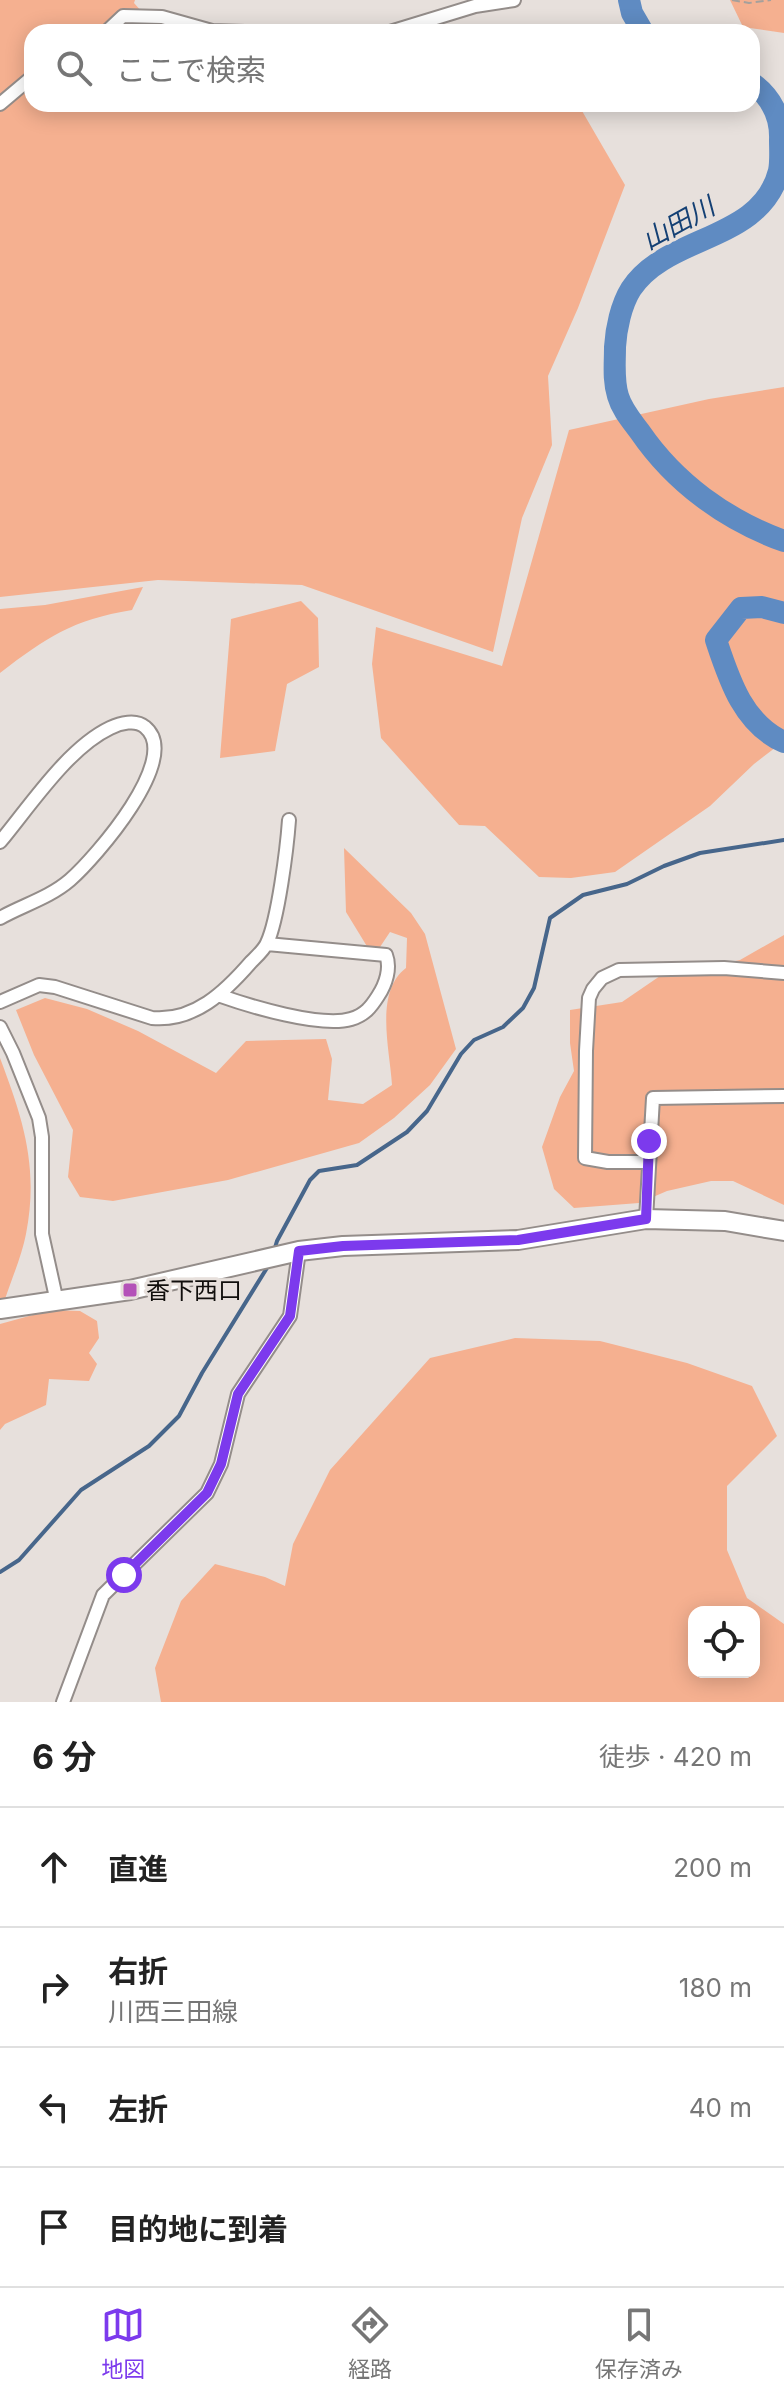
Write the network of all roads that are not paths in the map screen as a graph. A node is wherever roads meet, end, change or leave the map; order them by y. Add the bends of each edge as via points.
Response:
1 (514, 0) edge
2 (114, 24) edge
3 (187, 24) edge
4 (416, 24) edge
5 (24, 84) edge
6 (0, 104) edge
7 (289, 820) dead end
8 (0, 842) edge
9 (0, 918) edge
10 (267, 944) junction
11 (784, 973) edge
12 (218, 995) junction
13 (0, 1002) edge
14 (0, 1027) edge
15 (784, 1096) edge
16 (648, 1162) junction
17 (646, 1219) junction
18 (784, 1231) edge
19 (283, 1255) junction
20 (57, 1302) junction
21 (0, 1309) edge
22 (63, 1702) edge

1 - 4 street
2 - 3 street via 123,16
5 - 6 street
7 - 10 street
8 - 9 street via 66,763 96,736 124,722 148,729 155,747 153,765 101,849 69,881
10 - 12 street
10 - 12 street via 386,955 384,987 368,1011 350,1020 293,1016
11 - 16 street via 619,970 593,989 586,1051 585,1158
12 - 13 street via 169,1020 39,985
14 - 20 street via 39,1118 42,1234
15 - 16 street via 653,1098
16 - 17 street
17 - 18 main road via 725,1221
17 - 19 main road via 518,1240 343,1246
19 - 20 main road
19 - 22 street via 290,1316 238,1394 221,1464 207,1493 103,1595
20 - 21 main road

